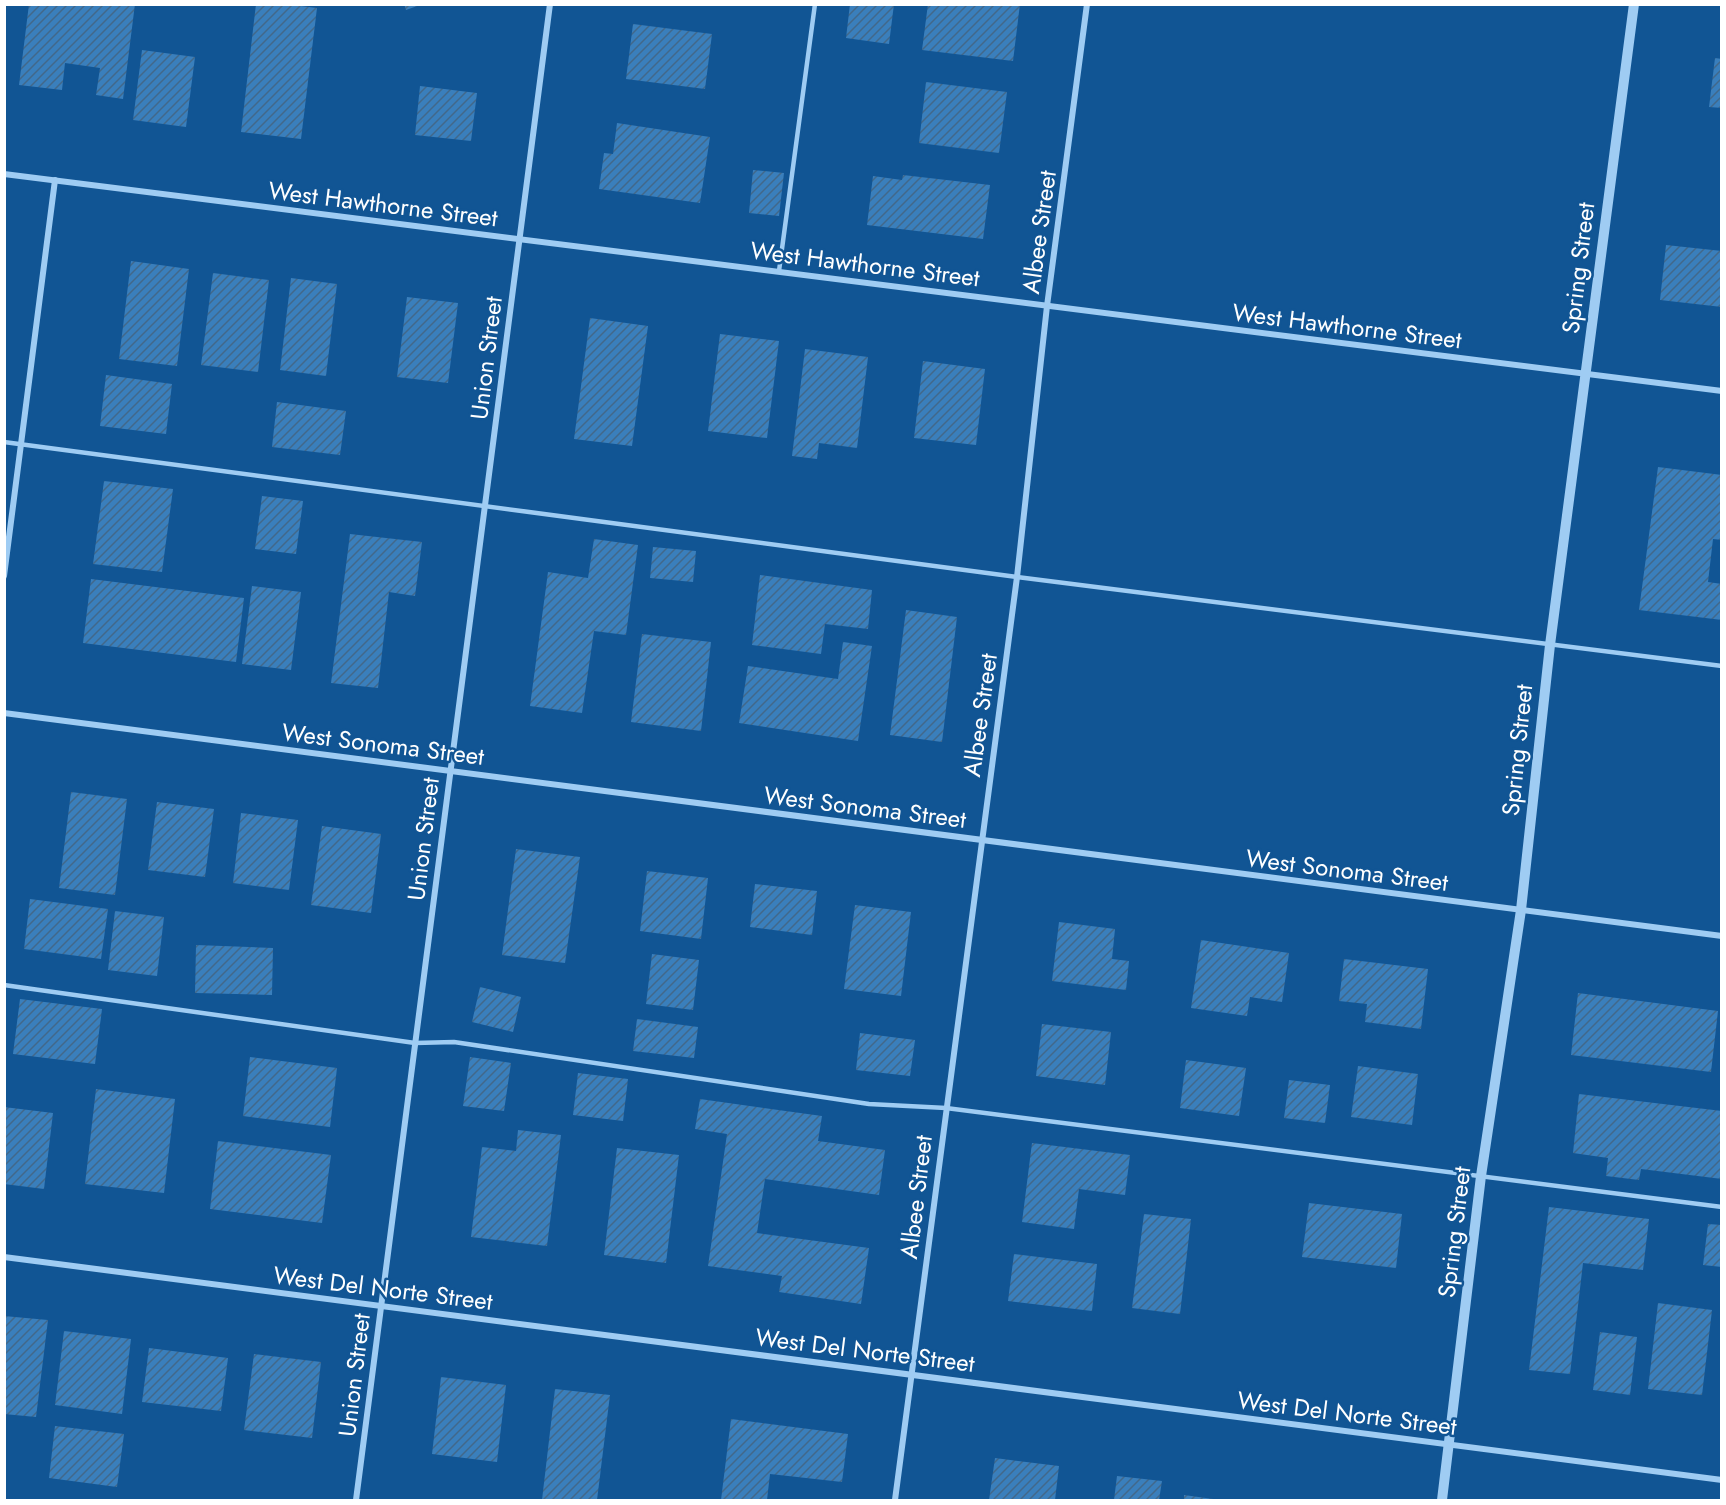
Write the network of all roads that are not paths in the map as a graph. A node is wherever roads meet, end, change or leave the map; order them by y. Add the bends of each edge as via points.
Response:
1 (550, 4) edge
2 (815, 4) edge
3 (1087, 4) edge
4 (1634, 4) edge
5 (4, 174) edge
6 (55, 180) junction
7 (519, 239) junction
8 (779, 271) junction
9 (1047, 306) junction
10 (1586, 374) junction
11 (1722, 391) edge
12 (4, 442) edge
13 (20, 444) junction
14 (485, 506) junction
15 (4, 576) edge
16 (1017, 577) junction
17 (1550, 645) junction
18 (1722, 666) edge
19 (4, 713) edge
20 (450, 771) junction
21 (981, 840) junction
22 (1521, 910) junction
23 (1722, 936) edge
24 (4, 985) edge
25 (415, 1043) junction
26 (946, 1108) junction
27 (1482, 1176) junction
28 (1722, 1207) edge
29 (4, 1257) edge
30 (381, 1306) junction
31 (911, 1374) junction
32 (1450, 1444) junction
33 (1722, 1480) edge
34 (356, 1500) edge
35 (895, 1500) edge
36 (1442, 1500) edge

1 - 7 street, Union Street
2 - 8 lane
3 - 9 street, Albee Street
4 - 10 street, Spring Street
5 - 6 street, West Hawthorne Street
6 - 7 street, West Hawthorne Street
6 - 13 street
7 - 8 street, West Hawthorne Street
7 - 14 street, Union Street
8 - 9 street, West Hawthorne Street
9 - 10 street, West Hawthorne Street
9 - 16 street, Albee Street
10 - 11 street, West Hawthorne Street
10 - 17 street, Spring Street
12 - 13 lane
13 - 14 lane
13 - 15 street
14 - 16 lane
14 - 20 street, Union Street
16 - 17 lane
16 - 21 street, Albee Street
17 - 18 lane
17 - 22 street, Spring Street
19 - 20 street, West Sonoma Street
20 - 21 street, West Sonoma Street
20 - 25 street, Union Street
21 - 22 street, West Sonoma Street
21 - 26 street, Albee Street
22 - 23 street, West Sonoma Street
22 - 27 street, Spring Street
24 - 25 lane
25 - 26 lane via 454,1042 869,1104
25 - 30 street, Union Street
26 - 27 lane
26 - 31 street, Albee Street
27 - 28 lane
27 - 32 street, Spring Street
29 - 30 street, West Del Norte Street
30 - 31 street, West Del Norte Street
30 - 34 street, Union Street
31 - 32 street, West Del Norte Street
31 - 35 street, Albee Street
32 - 33 street, West Del Norte Street
32 - 36 street, Spring Street

